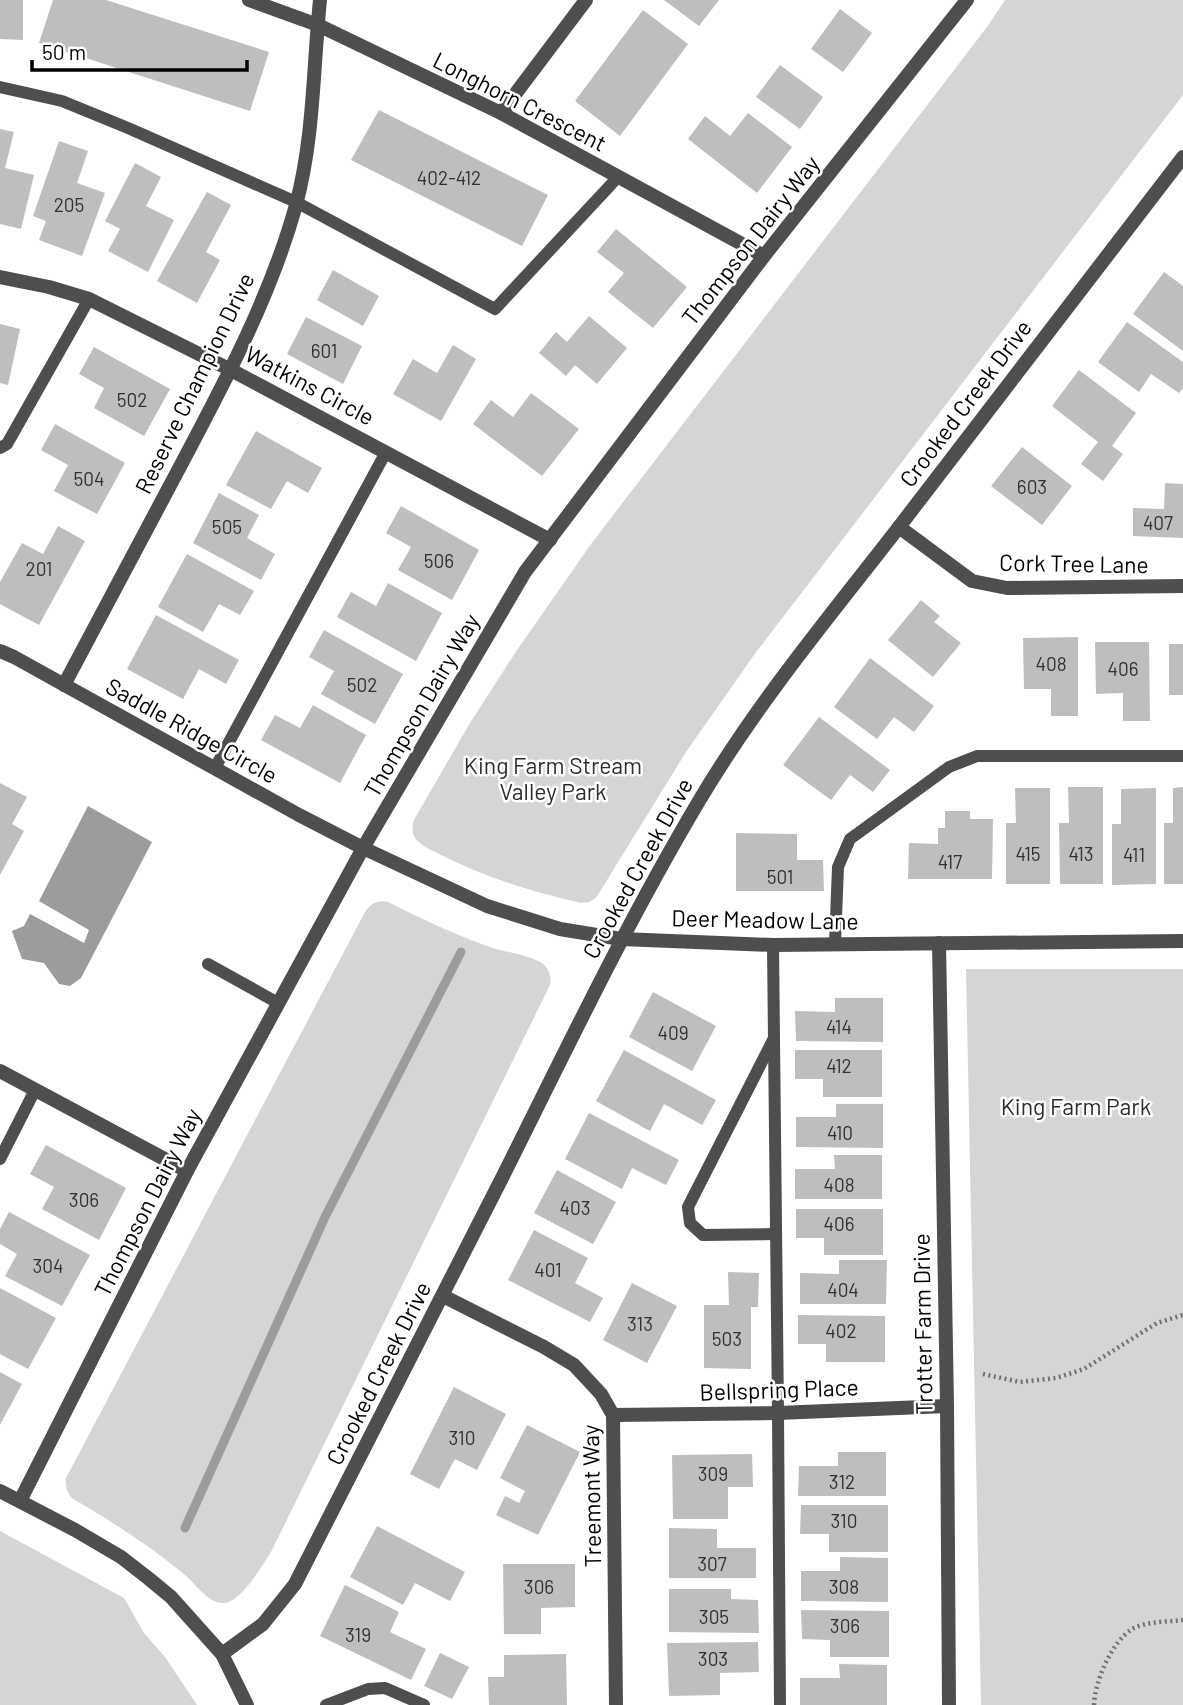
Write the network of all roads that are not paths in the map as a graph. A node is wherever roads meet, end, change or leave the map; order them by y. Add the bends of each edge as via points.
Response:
1 (249, 0) edge
2 (320, 0) edge
3 (586, 0) edge
4 (967, 0) edge
5 (318, 25) junction
6 (0, 87) edge
7 (501, 113) junction
8 (1183, 157) edge
9 (618, 177) junction
10 (296, 202) junction
11 (764, 256) junction
12 (0, 277) edge
13 (89, 299) junction
14 (231, 370) junction
15 (0, 448) edge
16 (386, 452) junction
17 (899, 527) junction
18 (550, 540) junction
19 (1183, 586) edge
20 (0, 651) edge
21 (64, 685) junction
22 (1183, 756) edge
23 (215, 768) junction
24 (363, 848) junction
25 (621, 939) junction
26 (1183, 941) edge
27 (939, 943) junction
28 (835, 944) junction
29 (773, 945) junction
30 (208, 964) dead end
31 (278, 1003) junction
32 (774, 1038) junction
33 (0, 1071) edge
34 (35, 1090) junction
35 (0, 1160) edge
36 (187, 1171) junction
37 (776, 1234) junction
38 (443, 1296) junction
39 (947, 1406) junction
40 (778, 1413) junction
41 (613, 1415) junction
42 (0, 1491) edge
43 (20, 1501) junction
44 (222, 1654) junction
45 (247, 1705) edge
46 (326, 1705) edge
47 (424, 1705) edge
48 (616, 1705) edge
49 (780, 1705) edge
50 (949, 1705) edge

1 - 5 street, Longhorn Crescent
2 - 5 street, Reserve Champion Drive
3 - 7 street
4 - 11 street, Thompson Dairy Way
5 - 7 street, Longhorn Crescent
5 - 10 street, Reserve Champion Drive via 307,149
6 - 10 lane via 62,101
7 - 9 street, Longhorn Crescent
8 - 17 street, Crooked Creek Drive
9 - 10 lane via 495,309
9 - 11 street, Longhorn Crescent
10 - 14 street, Reserve Champion Drive via 279,261
11 - 18 street, Thompson Dairy Way
12 - 13 street, Watkins Circle
13 - 14 street, Watkins Circle
13 - 15 lane via 7,444
14 - 16 street, Watkins Circle
14 - 21 street, Reserve Champion Drive
16 - 18 street, Watkins Circle
16 - 23 lane
17 - 19 street, Cork Tree Lane via 972,581 1007,588
17 - 25 street, Crooked Creek Drive via 764,701 700,799
18 - 24 street, Thompson Dairy Way via 525,572
20 - 21 street, Saddle Ridge Circle
21 - 23 street, Saddle Ridge Circle
22 - 28 lane via 977,756 949,767 850,839 838,867
23 - 24 street, Saddle Ridge Circle
24 - 25 street, Deer Meadow Lane via 486,906 560,929
24 - 31 street, Thompson Dairy Way
25 - 29 street, Deer Meadow Lane
25 - 38 street, Crooked Creek Drive
26 - 27 street, Deer Meadow Lane
27 - 28 street, Deer Meadow Lane
27 - 39 street, Trotter Farm Drive
28 - 29 street, Deer Meadow Lane
29 - 32 lane
30 - 31 lane
31 - 36 street, Thompson Dairy Way
32 - 37 lane
32 - 37 lane via 688,1207 691,1223 704,1235
33 - 34 street
34 - 35 lane
34 - 36 street
36 - 43 street, Thompson Dairy Way
37 - 40 lane
38 - 41 street, Treemont Way via 574,1365
38 - 44 street, Crooked Creek Drive via 295,1584 263,1623
39 - 40 street, Bellspring Place
39 - 50 street, Trotter Farm Drive
40 - 41 street, Bellspring Place
40 - 49 lane
41 - 48 street, Treemont Way
42 - 43 street
43 - 44 street via 121,1557 171,1597
44 - 45 street
46 - 47 lane via 368,1689 385,1688

